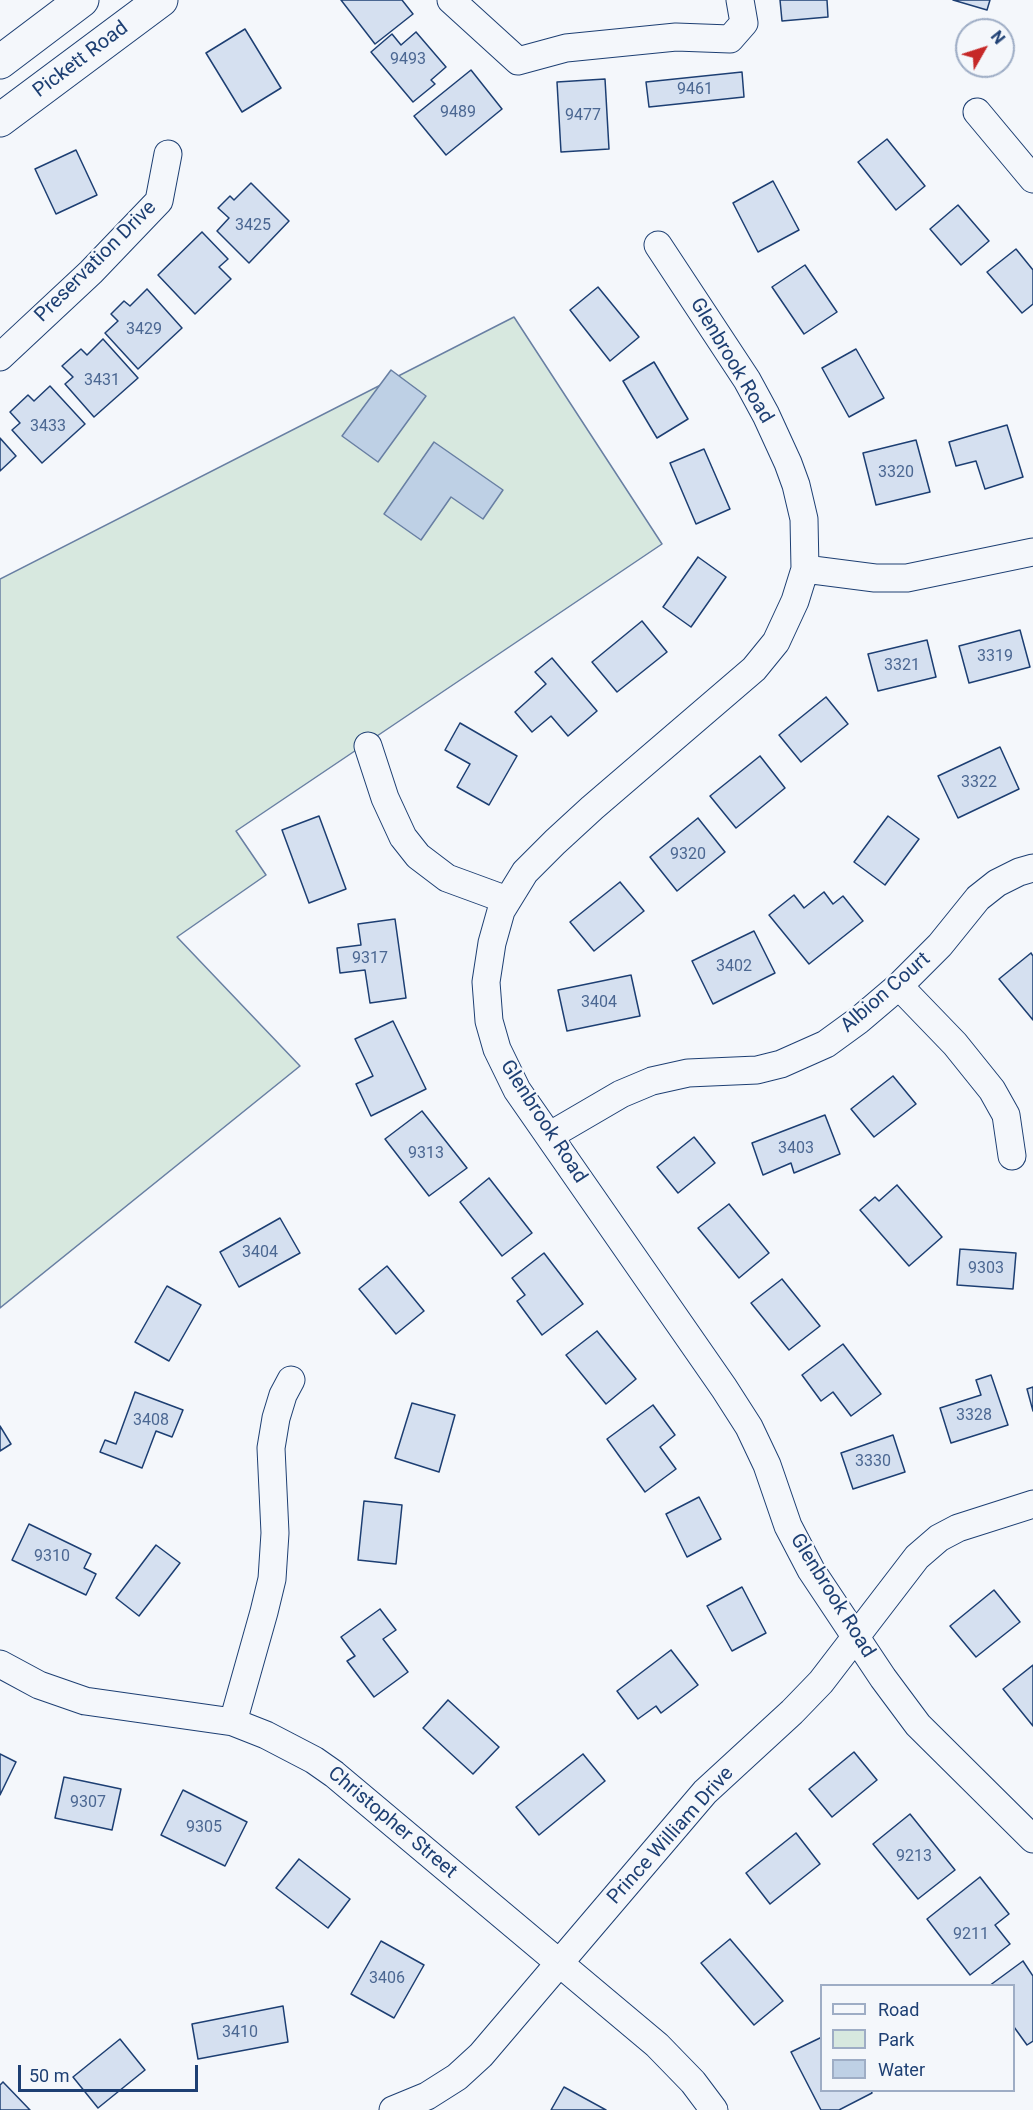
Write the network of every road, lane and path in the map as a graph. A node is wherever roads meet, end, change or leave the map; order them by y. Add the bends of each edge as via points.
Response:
1 (82, 0) edge
2 (161, 0) edge
3 (451, 0) edge
4 (740, 0) edge
5 (0, 63) edge
6 (977, 112) dead end
7 (0, 120) edge
8 (168, 154) dead end
9 (1033, 179) edge
10 (658, 245) dead end
11 (0, 357) edge
12 (1033, 552) edge
13 (805, 569) junction
14 (368, 746) dead end
15 (1033, 868) edge
16 (507, 900) junction
17 (899, 986) junction
18 (549, 1136) junction
19 (1012, 1156) dead end
20 (291, 1380) dead end
21 (1033, 1504) edge
22 (856, 1636) junction
23 (0, 1664) edge
24 (233, 1722) junction
25 (1033, 1839) edge
26 (560, 1963) junction
27 (393, 2110) edge
28 (714, 2110) edge

1 - 5 main road
2 - 7 main road, Pickett Road
3 - 4 street via 518,61 566,48 676,37 730,39 744,23
6 - 9 street
8 - 11 street, Preservation Drive via 159,201 91,272
10 - 13 street, Glenbrook Road via 747,380 788,463 804,519
12 - 13 street via 906,578
13 - 16 street, Glenbrook Road via 776,642 754,669 555,842 525,872
14 - 16 street via 385,798 403,837 418,856 447,878
15 - 17 street, Albion Court via 997,883 978,898 940,945
16 - 18 street, Glenbrook Road via 492,943 486,982 489,1021 508,1076
17 - 18 street, Albion Court via 826,1044 781,1064 757,1070 688,1073 652,1081 621,1094
17 - 19 street via 955,1044 992,1090 1006,1115
18 - 22 street, Glenbrook Road via 748,1427 767,1465 788,1526 811,1570
20 - 24 street via 276,1418 272,1448 272,1579
21 - 22 street, Prince William Drive via 972,1522 939,1538 917,1557
22 - 25 street, Glenbrook Road via 918,1725
22 - 26 street, Prince William Drive via 792,1712 705,1792
23 - 24 street, Christopher Street via 39,1685 85,1701
24 - 26 street, Christopher Street via 276,1740 334,1774
26 - 27 street, Prince William Drive via 481,2055 457,2077 427,2096
26 - 28 street, Christopher Street via 657,2045

